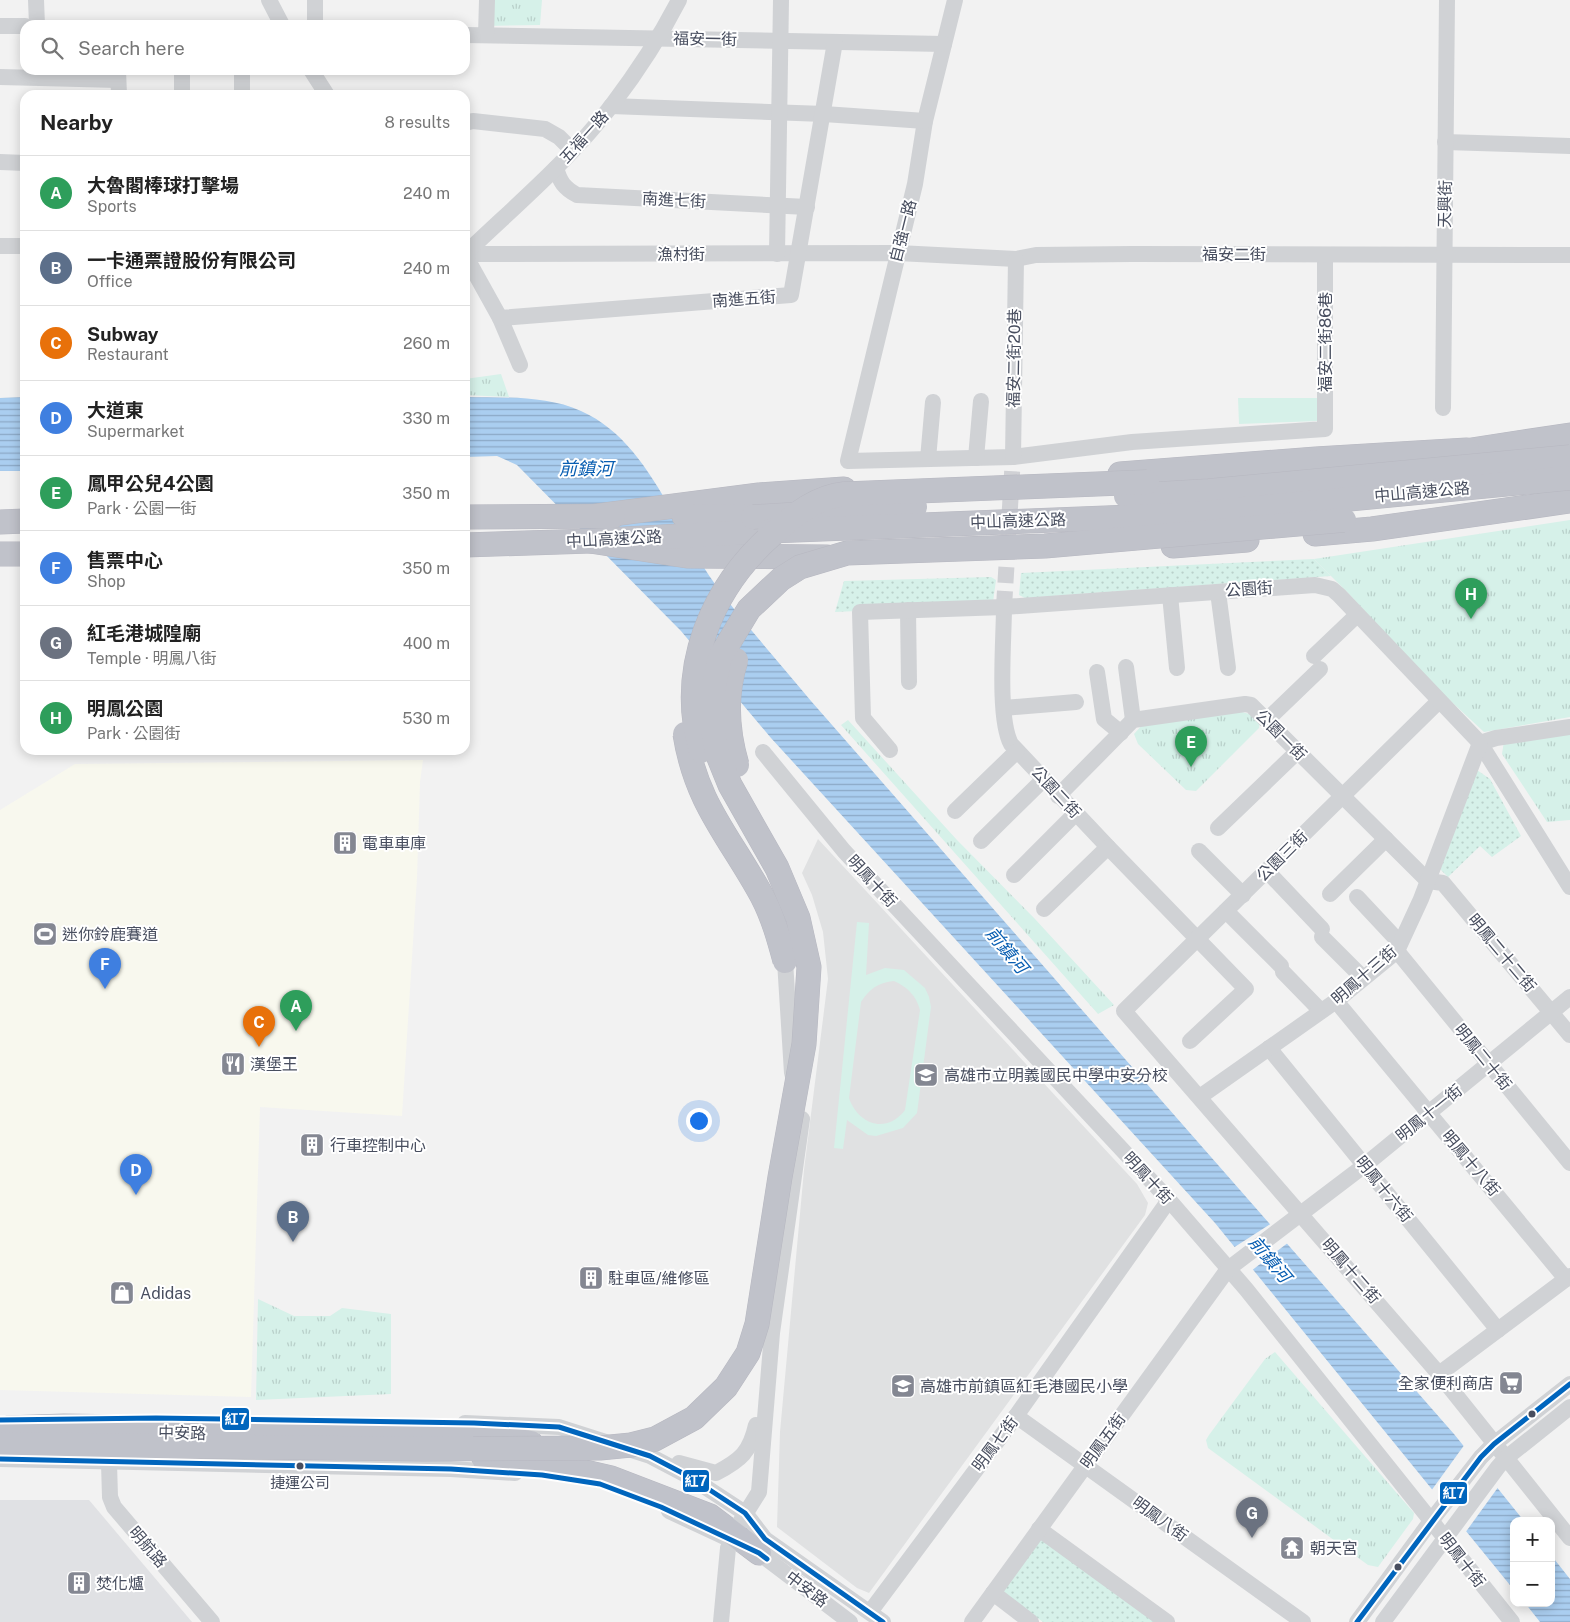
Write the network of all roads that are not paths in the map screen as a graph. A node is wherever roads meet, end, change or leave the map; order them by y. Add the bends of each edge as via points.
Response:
1 (36, 0) edge
2 (269, 0) edge
3 (278, 0) edge
4 (315, 0) edge
5 (487, 0) edge
6 (679, 0) edge
7 (781, 0) edge
8 (955, 0) edge
9 (1447, 0) edge
10 (36, 20) edge
11 (279, 20) edge
12 (280, 20) edge
13 (315, 20) edge
14 (0, 26) edge
15 (20, 26) edge
16 (470, 35) edge
17 (486, 35) junction
18 (659, 38) junction
19 (780, 41) junction
20 (835, 42) junction
21 (944, 44) junction
22 (182, 75) edge
23 (242, 75) edge
24 (314, 75) edge
25 (0, 78) edge
26 (119, 82) edge
27 (182, 90) edge
28 (242, 90) edge
29 (324, 90) edge
30 (611, 106) junction
31 (779, 113) junction
32 (824, 114) junction
33 (926, 121) junction
34 (470, 122) edge
35 (1445, 142) junction
36 (1570, 146) edge
37 (572, 150) junction
38 (0, 162) edge
39 (20, 162) edge
40 (556, 168) junction
41 (778, 206) junction
42 (807, 207) junction
43 (0, 246) edge
44 (20, 246) edge
45 (470, 249) edge
46 (898, 253) junction
47 (470, 254) edge
48 (777, 254) junction
49 (798, 254) junction
50 (1325, 254) junction
51 (1444, 255) junction
52 (1570, 255) edge
53 (1016, 259) junction
54 (470, 263) edge
55 (500, 318) junction
56 (520, 365) dead end
57 (981, 401) dead end
58 (933, 402) dead end
59 (1443, 408) dead end
60 (1570, 435) edge
61 (1467, 450) junction
62 (1570, 456) edge
63 (1014, 457) junction
64 (976, 458) junction
65 (928, 459) junction
66 (1570, 478) edge
67 (1570, 494) edge
68 (829, 496) junction
69 (1570, 501) edge
70 (0, 507) edge
71 (20, 507) edge
72 (597, 516) junction
73 (470, 517) edge
74 (0, 522) edge
75 (20, 522) edge
76 (0, 540) edge
77 (20, 540) edge
78 (590, 541) junction
79 (470, 544) edge
80 (856, 553) junction
81 (0, 554) edge
82 (20, 554) edge
83 (1218, 592) junction
84 (1170, 595) junction
85 (1004, 607) junction
86 (908, 610) junction
87 (1357, 615) junction
88 (1126, 667) dead end
89 (1177, 668) dead end
90 (1228, 668) dead end
91 (1097, 672) dead end
92 (909, 682) dead end
93 (1439, 701) junction
94 (1076, 702) dead end
95 (1004, 708) junction
96 (1133, 720) junction
97 (1267, 720) junction
98 (1570, 726) edge
99 (1120, 733) junction
100 (1480, 743) junction
101 (890, 750) dead end
102 (1017, 751) junction
103 (1298, 751) junction
104 (763, 752) dead end
105 (1044, 779) junction
106 (1058, 796) junction
107 (1342, 796) junction
108 (955, 810) dead end
109 (1076, 813) junction
110 (1218, 828) dead end
111 (1386, 839) junction
112 (981, 841) dead end
113 (1108, 848) junction
114 (1199, 851) dead end
115 (1267, 871) junction
116 (1014, 875) dead end
117 (1428, 881) junction
118 (1570, 888) edge
119 (1330, 894) dead end
120 (1243, 895) junction
121 (1357, 897) dead end
122 (1044, 909) dead end
123 (1226, 910) junction
124 (1197, 939) junction
125 (1398, 947) junction
126 (785, 961) joint
127 (1363, 978) junction
128 (817, 980) joint
129 (1570, 997) edge
130 (1336, 1001) junction
131 (1124, 1011) joint
132 (1321, 1011) junction
133 (1551, 1012) junction
134 (1570, 1035) edge
135 (1190, 1041) dead end
136 (1269, 1048) junction
137 (1489, 1064) junction
138 (1200, 1096) junction
139 (1430, 1114) junction
140 (1570, 1163) edge
141 (1366, 1165) junction
142 (1169, 1200) junction
143 (1302, 1214) junction
144 (1286, 1226) joint
145 (1233, 1265) junction
146 (1568, 1277) edge
147 (1498, 1330) junction
148 (1439, 1374) junction
149 (1570, 1384) edge
150 (1570, 1407) edge
151 (1016, 1416) junction
152 (0, 1422) edge
153 (0, 1428) edge
154 (0, 1434) edge
155 (395, 1435) dead end
156 (0, 1444) edge
157 (1494, 1444) junction
158 (0, 1449) edge
159 (394, 1453) dead end
160 (650, 1456) junction
161 (1506, 1458) junction
162 (0, 1459) edge
163 (109, 1463) junction
164 (1085, 1465) junction
165 (711, 1512) junction
166 (1436, 1515) junction
167 (737, 1528) junction
168 (1039, 1529) junction
169 (1569, 1534) edge
170 (1446, 1538) junction
171 (762, 1546) junction
172 (993, 1593) junction
173 (870, 1612) junction
174 (212, 1622) edge
175 (721, 1622) edge
176 (850, 1622) edge
177 (883, 1622) edge
178 (972, 1622) edge
179 (1031, 1622) edge
180 (1167, 1622) edge
181 (1303, 1622) edge
182 (1357, 1622) edge
183 (1383, 1622) edge
184 (1512, 1622) edge

1 - 10 street
2 - 11 street
3 - 12 street
4 - 13 street
5 - 17 street
6 - 18 street, 五福一路
7 - 19 street
8 - 21 street, 自強一路
9 - 35 street, 天興街
14 - 15 street
16 - 17 street, 福安一街
17 - 18 street, 福安一街
18 - 19 street, 福安一街
18 - 30 street, 五福一路
19 - 20 street, 福安一街
19 - 31 street
20 - 21 street, 福安一街
20 - 32 street, 南進五街
21 - 33 street, 自強一路
22 - 27 street
23 - 28 street
24 - 29 street
25 - 26 street
30 - 31 street
30 - 37 street, 五福一路
31 - 32 street
31 - 41 street
32 - 33 street
32 - 42 street, 南進五街
33 - 46 street, 自強一路
34 - 37 street via 545,129
35 - 36 street
35 - 51 street, 天興街
37 - 40 street, 五福一路
38 - 39 street
40 - 41 street, 南進七街 via 560,183 577,195
40 - 45 street, 五福一路
41 - 42 street, 南進七街
41 - 48 street
42 - 49 street, 南進五街
43 - 44 street
46 - 49 street, 漁村街
46 - 53 street, 福安二街
46 - 65 street, 自強一路 via 848,462
47 - 48 street, 漁村街
48 - 49 street, 漁村街
49 - 55 street, 南進五街 via 791,295
50 - 51 street, 福安二街
50 - 53 street, 福安二街 via 1036,255
50 - 63 street, 福安二街86巷 via 1325,429 1132,442
51 - 52 street, 福安二街
51 - 59 street, 天興街
53 - 63 street, 福安二街20巷
54 - 55 street
55 - 56 street
57 - 64 street
58 - 65 street
60 - 61 highway
61 - 68 highway, bridge via 1416,459 1270,475
61 - 72 highway via 1002,483 759,495
62 - 72 highway, 中山高速公路, bridge via 1199,492 753,517
63 - 64 street
64 - 65 street
66 - 78 highway, 中山高速公路, bridge via 1182,515
67 - 80 highway, bridge via 1530,496 1344,520 1045,546
68 - 126 highway, bridge via 809,501 768,524 728,565 710,592 692,630 682,689 686,740 699,790 762,896 776,927
68 - 154 highway, bridge via 792,517 743,562 715,605 700,651 694,702 703,757 716,790 786,914 798,971 794,1047 750,1312 732,1358 712,1388 667,1423 647,1432 559,1441
69 - 78 highway via 1363,530 1041,556 712,557
70 - 71 highway
72 - 73 highway, 中山高速公路
74 - 75 highway
76 - 77 highway
78 - 79 highway, 中山高速公路
80 - 128 highway, bridge via 798,578 769,602 746,633 730,685 732,748 755,808 796,883 811,932
80 - 156 highway, bridge via 800,567 766,592 748,609 728,642 714,681 712,716 717,753 730,785 786,886 798,918 809,968 804,1044 780,1177 761,1311 748,1353 720,1395 694,1418 655,1439 631,1446 424,1449
81 - 82 highway
83 - 84 street, 公園街
83 - 87 street, 公園街 via 1323,585 1332,589
83 - 90 street
84 - 85 street, 公園街
84 - 89 street
85 - 86 street, 公園街
85 - 95 street, 公園二街
86 - 92 street
86 - 101 street, 公園街 via 860,612 863,718
87 - 93 street, 公園街
87 - 97 street
88 - 96 street
91 - 99 street via 1104,719
93 - 100 street, 公園街
93 - 107 street, 公園三街
94 - 95 street
95 - 102 street, 公園二街 via 1007,736
96 - 97 street, 公園一街 via 1246,704
96 - 99 street
97 - 103 street, 公園一街
98 - 100 street
99 - 106 street
100 - 117 street, 明鳳十三街
100 - 118 street, 公園街
102 - 105 street, 公園二街
102 - 108 street
103 - 107 street, 公園一街
103 - 110 street
104 - 142 street, 明鳳十街 via 844,851
105 - 106 street, 公園二街
105 - 112 street
106 - 109 street, 公園二街
107 - 111 street, 公園一街
107 - 115 street, 公園三街
109 - 113 street, 公園二街
109 - 116 street
111 - 117 street, 公園一街
111 - 119 street
113 - 122 street
113 - 124 street, 公園二街
114 - 120 street
115 - 120 street, 公園三街
115 - 127 street
117 - 125 street, 明鳳十三街
117 - 133 street, 明鳳二十二街 via 1443,883
120 - 123 street, 公園三街
121 - 125 street, 明鳳二十街
123 - 124 street, 公園三街
123 - 132 street
124 - 131 street, 公園三街
124 - 135 street, 公園二街 via 1246,989
125 - 127 street, 明鳳十三街
125 - 137 street, 明鳳二十街
126 - 160 street via 792,1071 776,1253 758,1354 757,1422 752,1444 737,1462 716,1473
127 - 130 street, 明鳳十三街
128 - 167 street via 804,1107 773,1324 759,1492
129 - 133 street, 明鳳十一街
130 - 132 street, 明鳳十三街
130 - 139 street, 明鳳十八街
131 - 138 street, 明鳳十二街
132 - 136 street, 明鳳十三街
133 - 134 street, 明鳳二十二街
133 - 137 street, 明鳳十一街
136 - 138 street, 明鳳十三街
136 - 141 street, 明鳳十六街
137 - 139 street, 明鳳十一街
137 - 140 street, 明鳳二十街
138 - 143 street, 明鳳十二街
139 - 141 street, 明鳳十一街
139 - 146 street, 明鳳十八街
141 - 143 street, 明鳳十一街
141 - 147 street, 明鳳十六街
142 - 145 street, 明鳳十街
142 - 151 street, 明鳳七街
143 - 144 street, 明鳳十一街
143 - 148 street, 明鳳十二街
144 - 145 street, 明鳳五街
145 - 164 street, 明鳳五街
145 - 166 street, 明鳳十街
146 - 147 street
147 - 148 street
148 - 157 street, 明鳳十二街
149 - 157 street
150 - 161 street
151 - 164 street, 明鳳八街
151 - 173 street, 明鳳七街
152 - 155 street, 中安路 via 143,1432
152 - 160 street, 中安路 via 156,1418 559,1427
153 - 165 highway, bridge via 64,1426 462,1432 543,1446 626,1474
157 - 161 street, 明鳳十二街
157 - 166 street
158 - 159 street, 中安路 via 12,1446
158 - 165 highway via 521,1461 611,1478
160 - 167 street, 中安路 via 690,1477
161 - 169 street, 明鳳十二街
161 - 170 street
162 - 163 street, 中安路
163 - 167 street, 中安路 via 451,1469 542,1475 600,1484 661,1507
163 - 174 street, 明航路 via 110,1498 114,1507
164 - 168 street, 明鳳五街
164 - 181 street, 明鳳八街
165 - 167 highway
166 - 170 street, 明鳳十街
166 - 182 street
167 - 171 highway
167 - 175 street via 725,1563
168 - 172 street, 明鳳五街
168 - 180 street
170 - 183 street
170 - 184 street, 明鳳十街
171 - 173 street, 中安路
171 - 176 street, 中安路
172 - 178 street, 明鳳五街
172 - 179 street
173 - 177 street, 中安路

